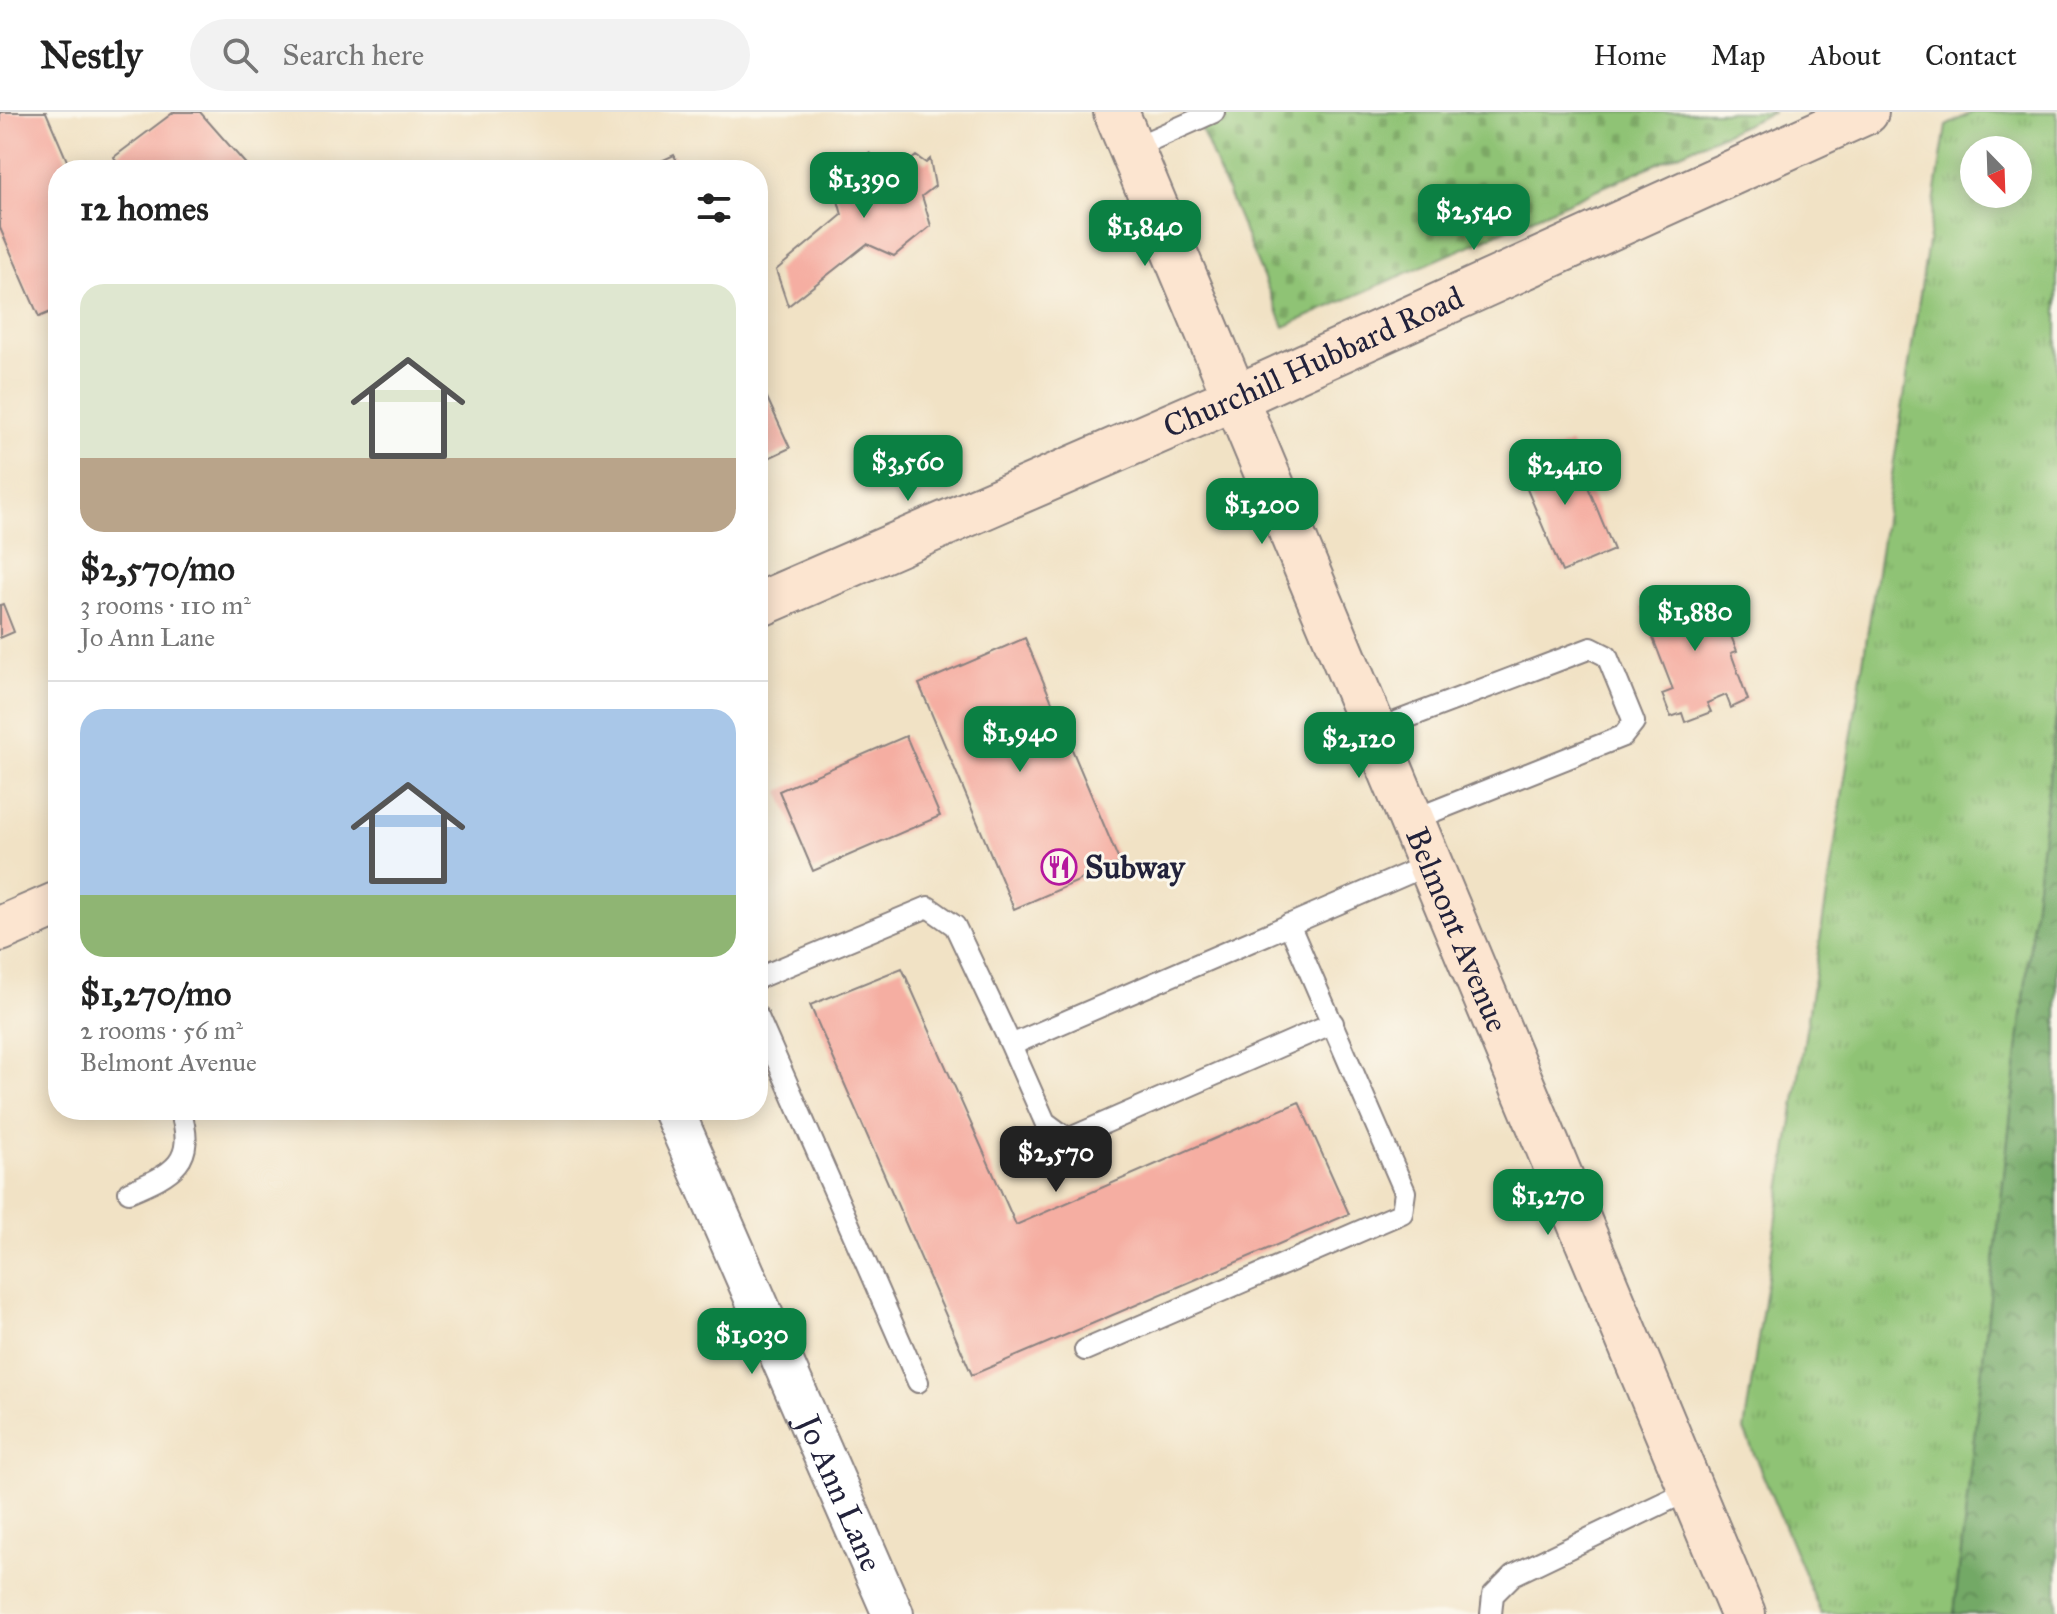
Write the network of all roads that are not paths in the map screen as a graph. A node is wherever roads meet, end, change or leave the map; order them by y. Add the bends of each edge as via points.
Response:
1 (1214, 112) edge
2 (1866, 112) edge
3 (1124, 131) edge
4 (1237, 397) junction
5 (768, 601) edge
6 (1375, 730) junction
7 (1412, 820) junction
8 (1430, 864) junction
9 (48, 908) edge
10 (1289, 924) junction
11 (0, 929) edge
12 (768, 974) edge
13 (1333, 1023) junction
14 (768, 1040) edge
15 (1011, 1045) junction
16 (183, 1120) edge
17 (677, 1120) edge
18 (129, 1192) dead end
19 (1085, 1350) dead end
20 (918, 1382) dead end
21 (1690, 1490) junction
22 (893, 1614) edge
23 (1491, 1614) edge
24 (1743, 1614) edge

1 - 3 lane
2 - 4 main road, Churchill Hubbard Road
3 - 4 main road, Belmont Avenue
4 - 5 main road, Churchill Hubbard Road
4 - 6 main road, Belmont Avenue
6 - 7 main road, Belmont Avenue
6 - 7 lane via 1591,648 1607,656 1634,722 1623,736
7 - 8 main road, Belmont Avenue
8 - 10 lane
8 - 21 main road, Belmont Avenue
9 - 11 main road
10 - 13 lane
10 - 15 lane
12 - 15 lane via 928,907 955,926
13 - 15 lane via 1068,1139 1045,1122
13 - 19 lane via 1405,1192 1402,1213
14 - 20 lane
16 - 18 lane via 188,1136 183,1158 160,1179
17 - 22 street, Jo Ann Lane
21 - 23 lane via 1513,1575 1493,1595
21 - 24 main road, Belmont Avenue

